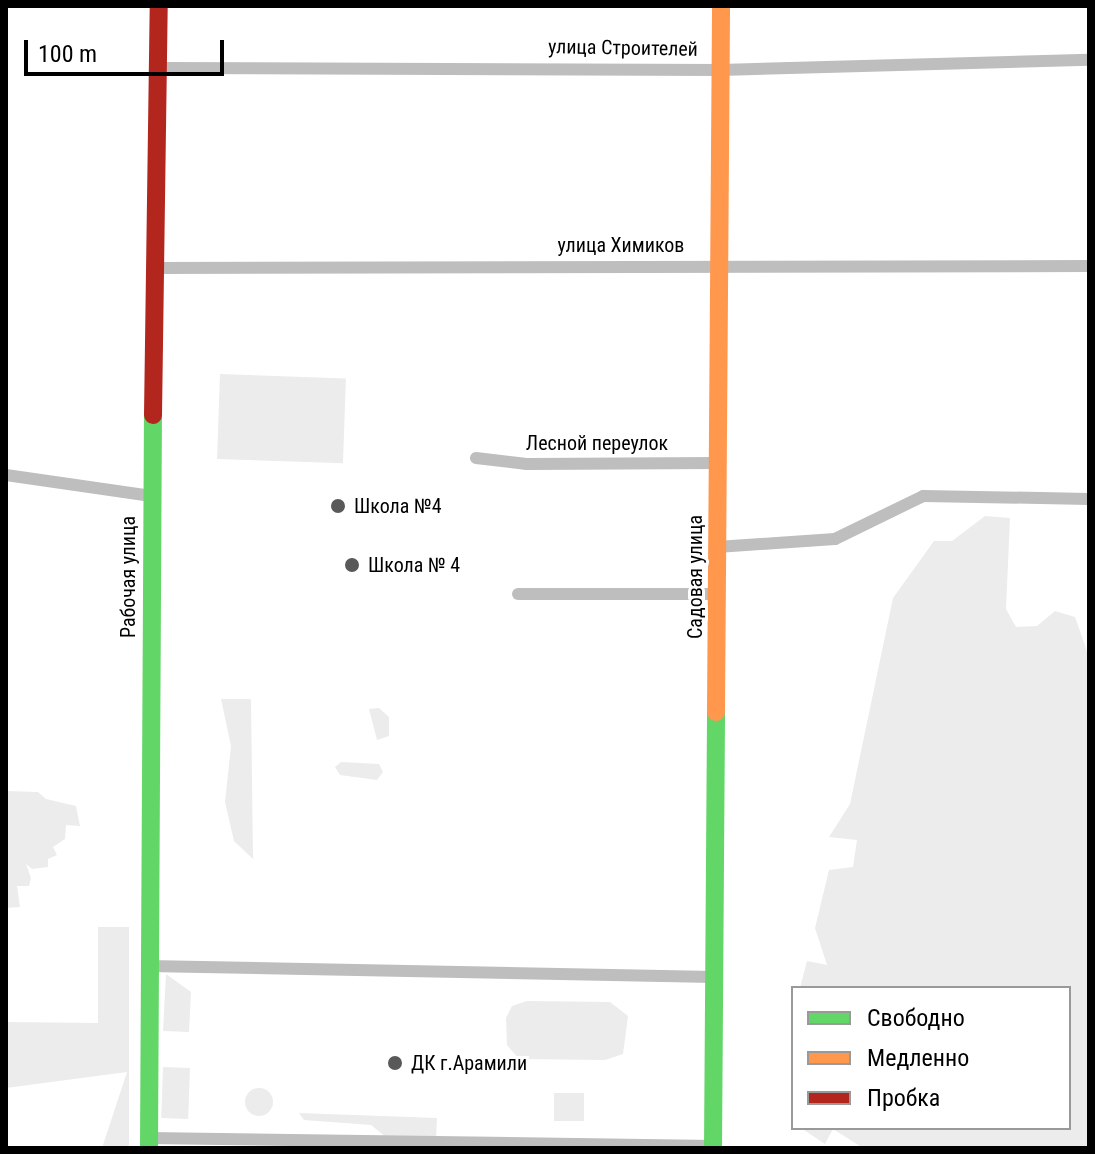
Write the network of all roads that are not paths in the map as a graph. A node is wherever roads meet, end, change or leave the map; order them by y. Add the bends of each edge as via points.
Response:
1 (159, 6) edge
2 (721, 6) edge
3 (1089, 60) edge
4 (157, 68) junction
5 (720, 70) junction
6 (719, 264) junction
7 (1089, 266) edge
8 (153, 268) junction
9 (476, 458) dead end
10 (717, 463) junction
11 (6, 475) edge
12 (151, 496) junction
13 (1089, 499) edge
14 (717, 547) junction
15 (518, 594) dead end
16 (717, 594) junction
17 (148, 966) junction
18 (714, 977) junction
19 (149, 1143) edge
20 (400, 1145) edge
21 (713, 1147) edge

1 - 4 street, Рабочая улица
2 - 5 street, Садовая улица
3 - 5 street, улица Строителей
4 - 5 street, улица Строителей
4 - 8 street, Рабочая улица
5 - 6 street, Садовая улица
6 - 7 street, улица Химиков
6 - 8 street, улица Химиков
6 - 10 street, Садовая улица
8 - 12 street, Рабочая улица
9 - 10 street, Лесной переулок via 527,464
10 - 14 street, Садовая улица
11 - 12 street
12 - 17 street, Рабочая улица
13 - 14 street via 923,496 835,539
14 - 16 street, Садовая улица
15 - 16 street
16 - 18 street, Садовая улица
17 - 18 street
17 - 19 street, Рабочая улица
18 - 21 street, Садовая улица
19 - 20 street
20 - 21 street

